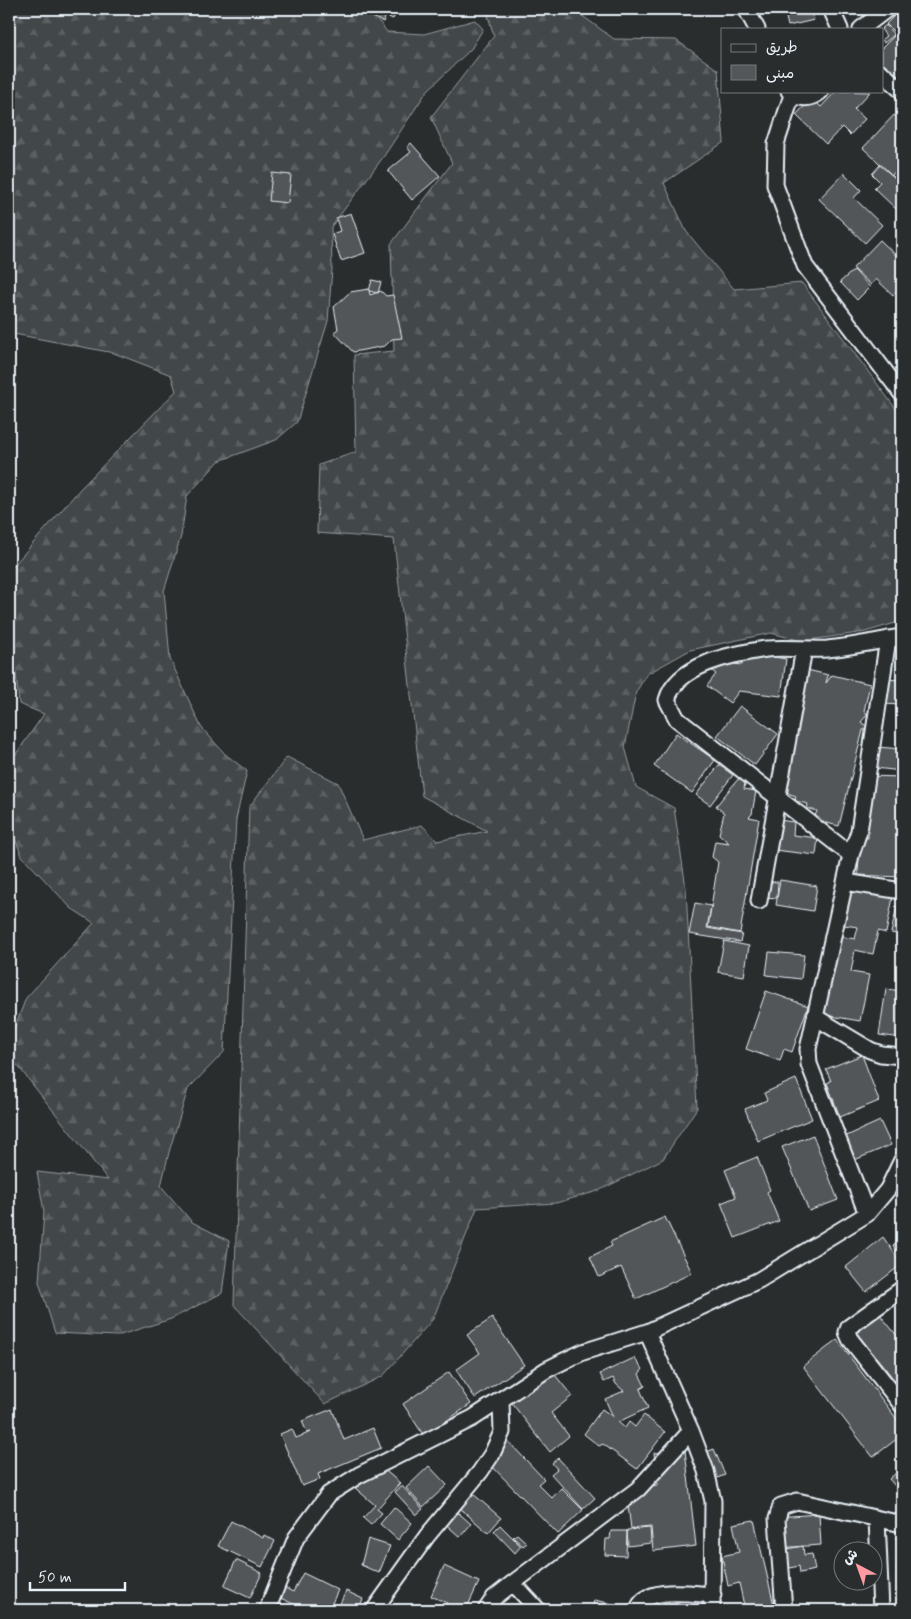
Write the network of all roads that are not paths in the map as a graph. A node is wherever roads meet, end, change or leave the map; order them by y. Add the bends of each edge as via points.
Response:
1 (746, 9) edge
2 (831, 9) edge
3 (886, 9) edge
4 (756, 28) edge
5 (840, 28) edge
6 (862, 28) edge
7 (884, 76) edge
8 (902, 91) edge
9 (820, 92) edge
10 (791, 93) edge
11 (902, 394) edge
12 (895, 638) edge
13 (804, 649) junction
14 (779, 798) junction
15 (851, 855) junction
16 (845, 882) junction
17 (902, 891) edge
18 (759, 901) dead end
19 (815, 1017) junction
20 (902, 1056) edge
21 (902, 1160) edge
22 (867, 1214) junction
23 (902, 1289) edge
24 (648, 1332) junction
25 (500, 1402) junction
26 (902, 1405) edge
27 (691, 1431) junction
28 (877, 1519) junction
29 (902, 1524) edge
30 (512, 1584) junction
31 (713, 1595) junction
32 (267, 1610) edge
33 (374, 1610) edge
34 (486, 1610) edge
35 (538, 1610) edge
36 (638, 1610) edge
37 (712, 1610) edge
38 (784, 1610) edge
39 (881, 1610) edge

1 - 4 street
2 - 5 street
3 - 6 street
7 - 8 street
9 - 10 street via 806,98
10 - 11 street via 776,144 775,185 805,266
12 - 13 street via 827,649
12 - 15 street via 859,831
13 - 14 street
13 - 14 street via 767,649 704,664 678,679 667,700 677,719
14 - 15 street
14 - 18 street
15 - 16 street
16 - 17 street
16 - 19 street
19 - 20 street via 870,1050
19 - 22 street via 808,1049 809,1064
21 - 22 street via 888,1189
22 - 24 street via 759,1280
23 - 26 street via 849,1327 847,1332
24 - 25 street via 582,1352 546,1370
24 - 27 street
25 - 32 street via 359,1475 329,1494 296,1538
25 - 33 street via 502,1432 492,1454
27 - 30 street via 638,1488
27 - 31 street via 713,1501
28 - 29 street
28 - 38 street via 797,1501 782,1506 777,1518
28 - 39 street
30 - 34 street via 494,1598
30 - 35 street
31 - 36 street via 666,1593 648,1596
31 - 37 street

